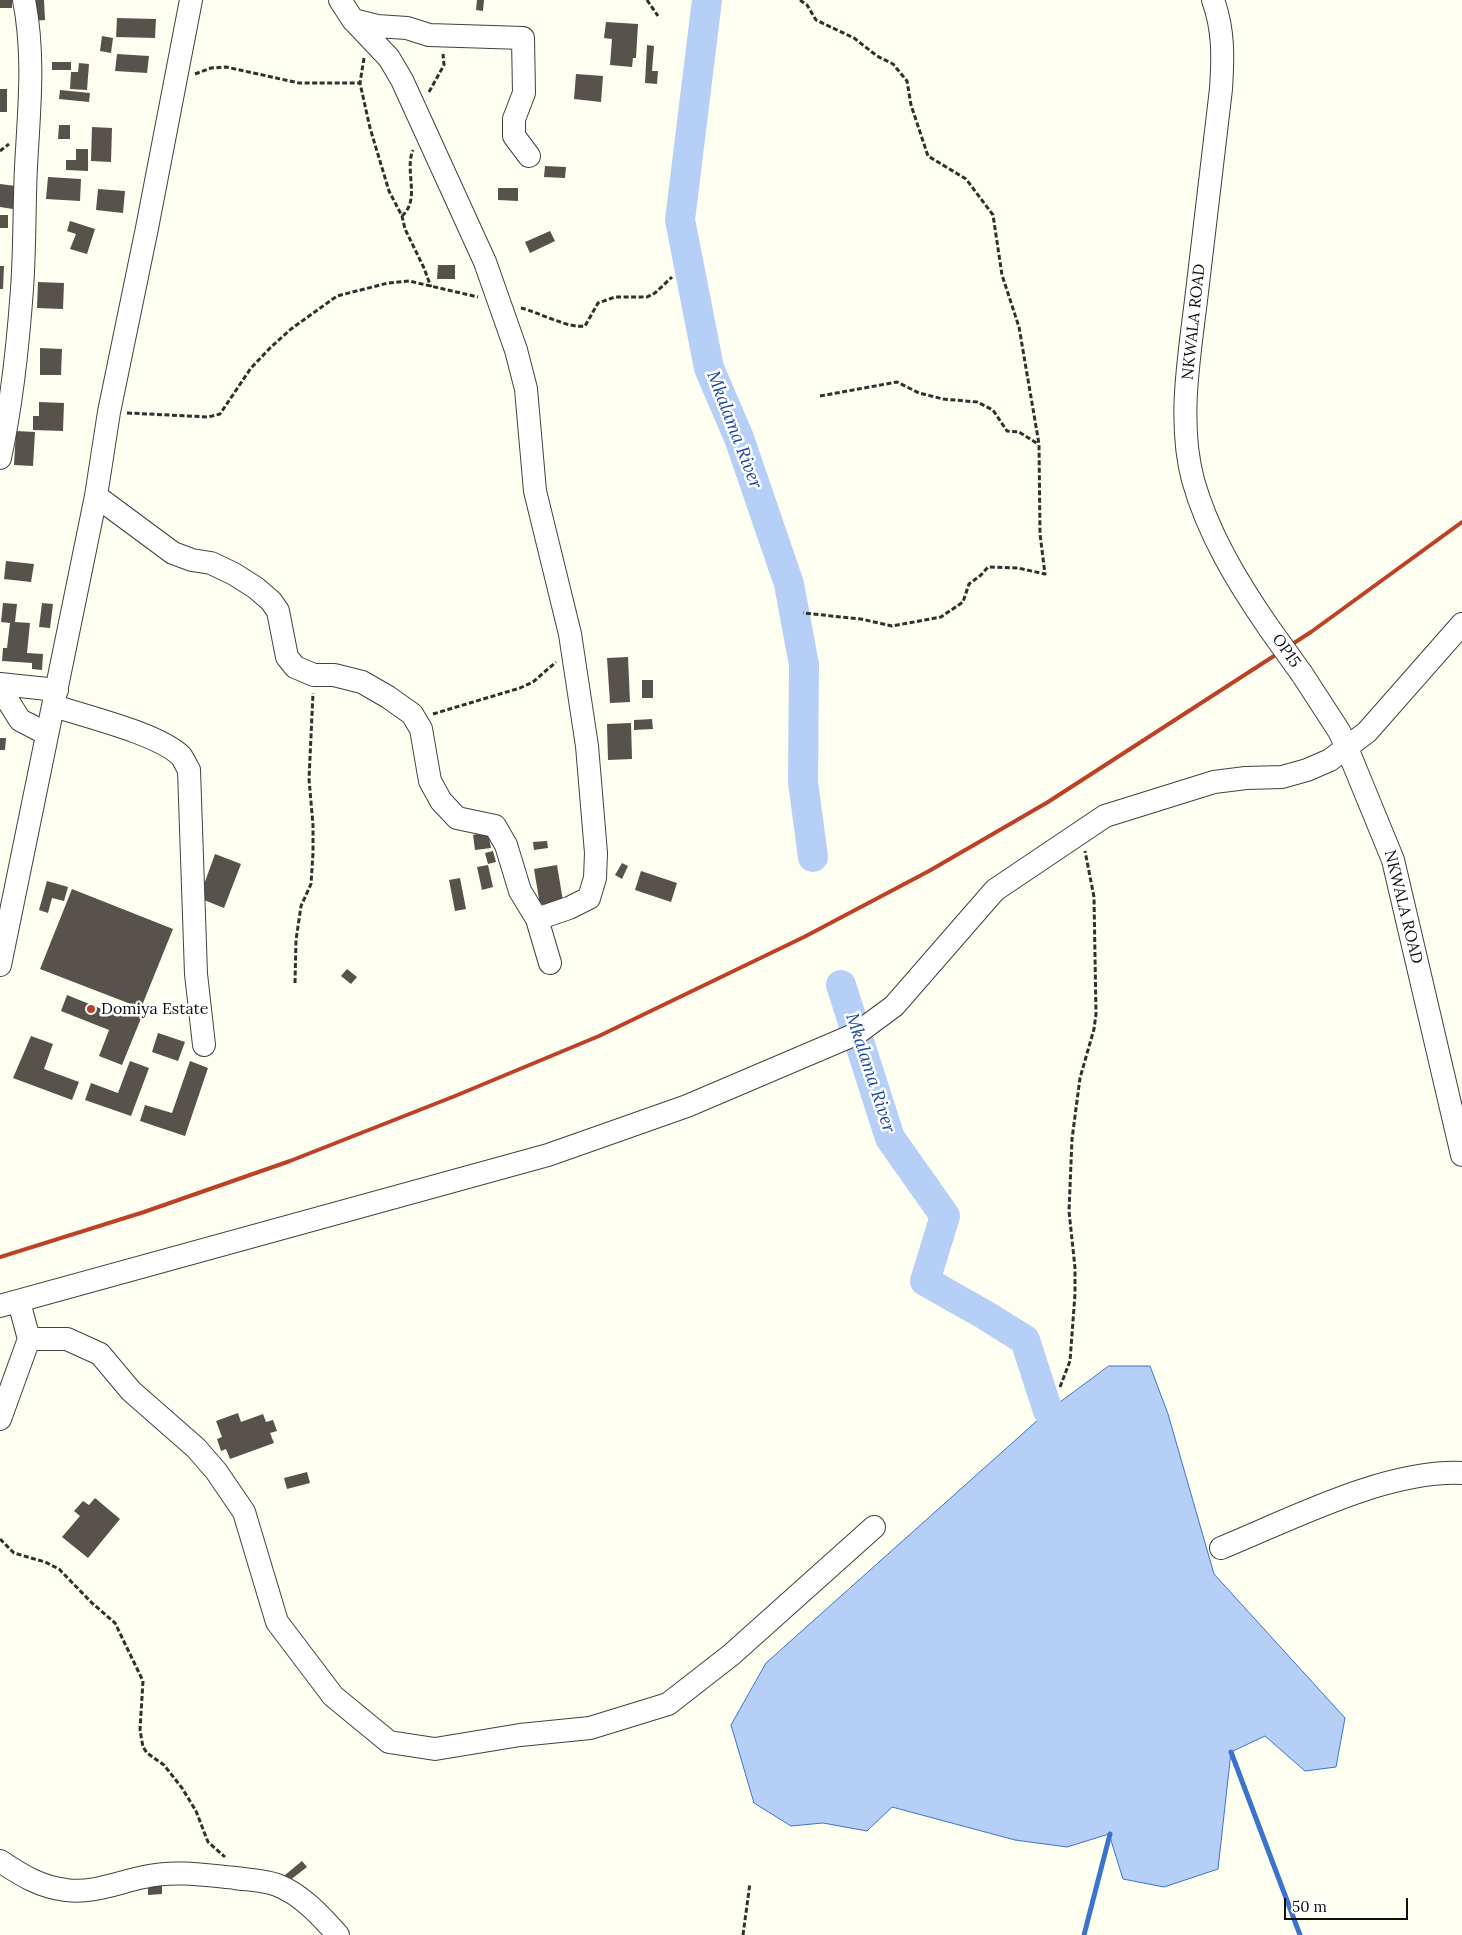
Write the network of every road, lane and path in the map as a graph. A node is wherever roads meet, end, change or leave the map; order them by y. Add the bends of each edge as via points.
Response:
1 (24, 0) edge
2 (191, 0) edge
3 (340, 0) edge
4 (647, 0) edge
5 (800, 0) edge
6 (1213, 0) edge
7 (658, 16) dead end
8 (353, 20) junction
9 (443, 36) junction
10 (369, 38) junction
11 (194, 74) dead end
12 (360, 82) junction
13 (418, 113) junction
14 (427, 136) junction
15 (529, 156) dead end
16 (402, 216) junction
17 (672, 277) dead end
18 (431, 287) junction
19 (500, 301) junction
20 (820, 396) dead end
21 (109, 412) junction
22 (1038, 444) junction
23 (0, 458) edge
24 (96, 496) junction
25 (803, 613) dead end
26 (1462, 624) edge
27 (1269, 628) joint
28 (574, 657) junction
29 (314, 674) junction
30 (1302, 674) joint
31 (0, 686) edge
32 (55, 698) junction
33 (416, 721) junction
34 (47, 734) junction
35 (1347, 748) junction
36 (1082, 831) junction
37 (537, 919) junction
38 (3, 933) edge
39 (550, 963) dead end
40 (0, 965) edge
41 (295, 983) dead end
42 (204, 1046) dead end
43 (1462, 1156) edge
44 (9, 1304) edge
45 (28, 1339) junction
46 (1060, 1387) dead end
47 (0, 1419) edge
48 (1462, 1472) edge
49 (874, 1527) dead end
50 (0, 1539) edge
51 (1221, 1548) dead end
52 (0, 1862) edge
53 (232, 1862) dead end
54 (750, 1884) dead end
55 (338, 1935) edge
56 (743, 1935) edge

1 - 23 street via 31,46 31,86 22,288 7,427
2 - 21 street
3 - 8 street
4 - 7 path
5 - 22 path via 816,20 854,38 893,64 907,81 911,105 928,156 966,179 993,215 1002,275 1019,327
6 - 27 street, NKWALA ROAD via 1223,46 1221,89 1187,382 1187,445 1193,480 1211,527 1228,564
8 - 9 street
8 - 10 street
9 - 13 path via 444,65
9 - 15 street via 523,38 524,93 514,119 514,136
10 - 12 path
10 - 13 street via 397,70
11 - 12 path via 226,67 299,83
12 - 16 path via 389,191
13 - 14 street
14 - 16 path via 412,151 412,194 408,211
14 - 19 street via 466,216
16 - 18 path via 405,230
17 - 19 path via 647,297 615,297 598,303 584,326 578,327
18 - 19 path
18 - 21 path via 409,282 388,283 337,296 290,329 271,347 251,368 220,414 208,417
19 - 28 street via 526,390 535,491
20 - 22 path via 897,382 943,399 977,402 993,410 1007,431 1019,432
21 - 24 street
22 - 25 path via 1040,534 1045,574 1018,568 988,567 969,584 963,602 941,617 892,626
24 - 29 street via 174,553 211,563 256,588 278,611 287,657 295,667
24 - 32 street
26 - 35 street via 1367,732
27 - 30 street, OP15, bridge
28 - 33 path via 556,662 533,682 520,688
28 - 37 street via 588,746 595,878 589,898
29 - 33 street via 362,682 404,708
29 - 41 path via 309,779 313,854 311,884 300,906
30 - 35 street, NKWALA ROAD
31 - 32 street
31 - 34 street via 20,720
32 - 34 street
32 - 42 street via 173,749 189,770 196,974
33 - 37 street via 421,729 430,781 441,801 457,818 495,826 506,845 520,891
34 - 38 street
35 - 36 street via 1307,770 1282,776 1214,782 1105,816
35 - 43 street, NKWALA ROAD via 1393,860
36 - 44 street via 995,890 894,1006 856,1034 826,1048 687,1106 548,1155
36 - 46 path via 1094,897 1096,1014 1080,1078 1072,1139 1069,1211 1075,1294 1070,1362
37 - 39 street
38 - 40 street
44 - 45 street
45 - 47 street
45 - 49 street via 67,1339 100,1354 131,1391 196,1448 244,1512 278,1622 333,1696 389,1742 435,1749 590,1728 668,1704 731,1655
48 - 51 street via 1412,1478 1361,1490
50 - 53 path via 14,1552 59,1569 115,1623 143,1681 140,1730 143,1747 164,1764 182,1788 196,1811 208,1842
52 - 55 street via 30,1880 68,1891 90,1890 146,1876 176,1874 262,1881 295,1895
54 - 56 path

